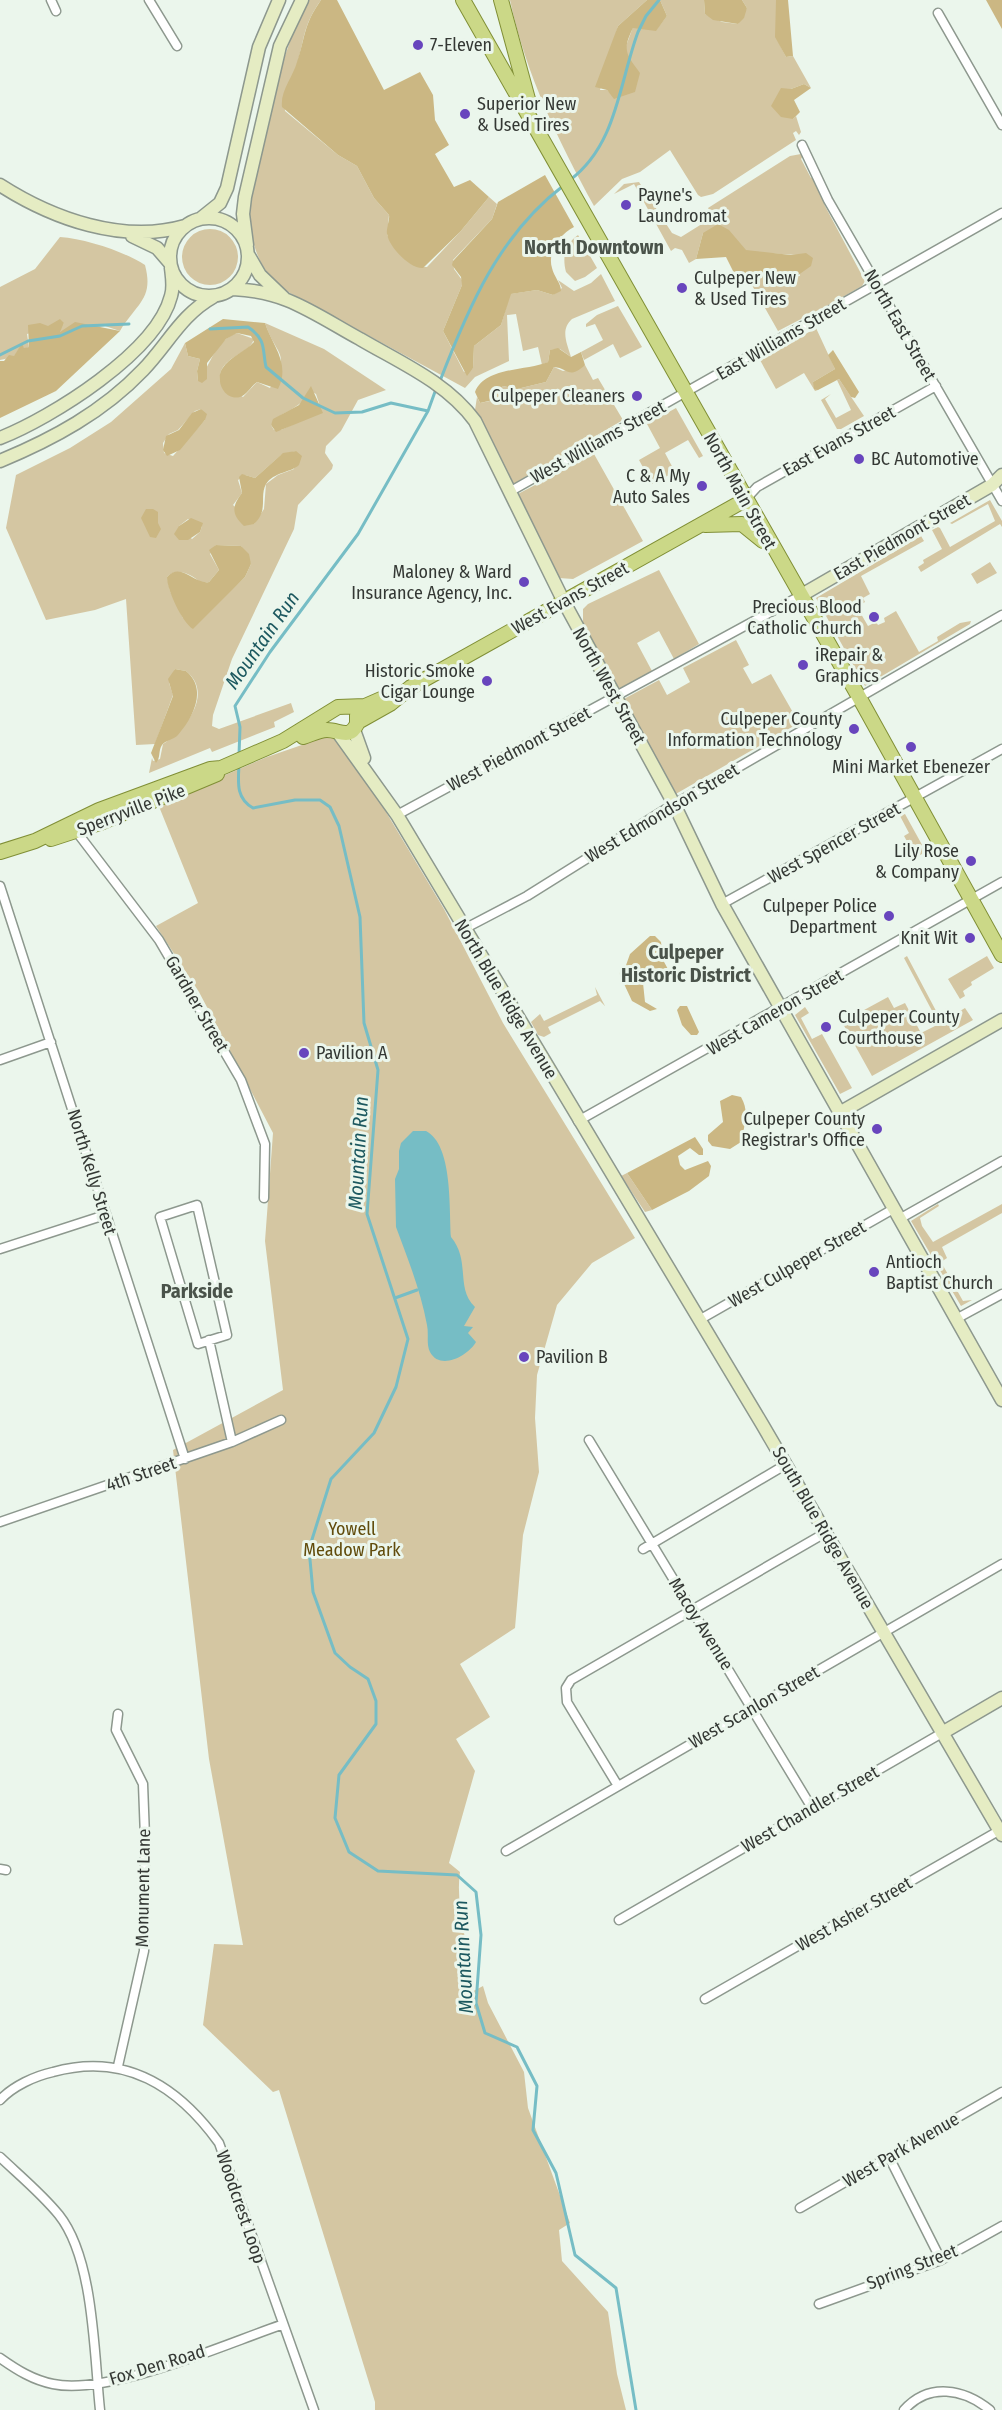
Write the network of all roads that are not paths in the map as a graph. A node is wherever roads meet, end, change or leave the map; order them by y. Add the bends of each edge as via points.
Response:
1 (51, 0) edge
2 (150, 0) edge
3 (279, 0) edge
4 (302, 0) edge
5 (463, 0) edge
6 (469, 0) edge
7 (501, 0) edge
8 (56, 11) dead end
9 (938, 13) dead end
10 (479, 27) junction
11 (177, 46) dead end
12 (1002, 125) edge
13 (540, 132) junction
14 (802, 145) dead end
15 (0, 185) edge
16 (1002, 213) edge
17 (200, 219) junction
18 (185, 226) junction
19 (123, 232) junction
20 (248, 250) junction
21 (171, 266) junction
22 (876, 285) junction
23 (233, 289) junction
24 (213, 297) junction
25 (287, 300) junction
26 (936, 386) junction
27 (685, 394) junction
28 (0, 438) edge
29 (0, 461) edge
30 (1002, 475) edge
31 (992, 485) junction
32 (511, 491) junction
33 (746, 500) junction
34 (1002, 501) edge
35 (701, 525) junction
36 (778, 558) junction
37 (800, 596) junction
38 (564, 602) junction
39 (1002, 615) edge
40 (395, 697) junction
41 (613, 697) junction
42 (859, 697) junction
43 (348, 706) junction
44 (331, 713) junction
45 (356, 726) junction
46 (337, 733) junction
47 (283, 741) junction
48 (1002, 749) edge
49 (221, 768) junction
50 (372, 776) junction
51 (914, 799) junction
52 (674, 804) junction
53 (397, 815) junction
54 (76, 831) junction
55 (35, 841) junction
56 (0, 852) edge
57 (1002, 882) edge
58 (0, 886) edge
59 (971, 900) junction
60 (722, 904) junction
61 (464, 929) junction
62 (1002, 955) edge
63 (781, 1009) junction
64 (1002, 1020) edge
65 (51, 1042) junction
66 (0, 1060) edge
67 (841, 1112) junction
68 (578, 1121) junction
69 (1002, 1161) edge
70 (264, 1198) dead end
71 (898, 1213) junction
72 (105, 1215) junction
73 (639, 1223) joint
74 (0, 1249) edge
75 (1002, 1294) edge
76 (956, 1319) junction
77 (699, 1320) junction
78 (209, 1340) junction
79 (1002, 1400) edge
80 (281, 1420) dead end
81 (589, 1440) dead end
82 (232, 1442) junction
83 (185, 1459) junction
84 (785, 1465) junction
85 (0, 1522) edge
86 (825, 1533) junction
87 (652, 1544) junction
88 (643, 1549) dead end
89 (1002, 1564) edge
90 (693, 1610) junction
91 (884, 1632) junction
92 (1002, 1698) edge
93 (753, 1708) junction
94 (118, 1714) dead end
95 (942, 1732) junction
96 (618, 1786) junction
97 (812, 1808) junction
98 (1001, 1832) edge
99 (506, 1851) dead end
100 (619, 1920) dead end
101 (705, 2000) dead end
102 (118, 2066) junction
103 (1002, 2092) edge
104 (0, 2100) edge
105 (0, 2157) edge
106 (889, 2157) junction
107 (800, 2208) dead end
108 (1002, 2226) edge
109 (941, 2260) junction
110 (819, 2304) dead end
111 (281, 2325) junction
112 (0, 2358) edge
113 (97, 2383) junction
114 (100, 2410) edge
115 (314, 2410) edge
116 (904, 2410) edge
117 (990, 2410) edge

1 - 8 street
2 - 11 street
3 - 17 street via 259,47 227,188 214,209
4 - 20 street via 280,46 246,191 243,214
5 - 10 main road, North Main Street
6 - 10 main road, North Main Street
7 - 13 main road
9 - 12 street
10 - 13 main road, North Main Street
13 - 27 main road, North Main Street
14 - 22 street, North East Street
15 - 19 street via 51,212
16 - 22 street, East Williams Street
17 - 18 street
17 - 20 street via 223,220 241,234
18 - 19 street via 162,233
18 - 21 street via 171,247
19 - 21 street via 157,248
20 - 23 street via 247,267
20 - 25 street, North West Street via 260,275
21 - 24 street via 182,286 191,293
21 - 28 street via 169,302 130,353 56,412
22 - 26 street, North East Street
22 - 27 street, East Williams Street
23 - 24 street
23 - 25 street, North West Street
24 - 29 street via 189,313 142,370 98,409 65,431
25 - 32 street, North West Street via 447,391 475,421
26 - 31 street, North East Street
26 - 33 street, East Evans Street via 757,487
27 - 32 street, West Williams Street
27 - 33 main road, North Main Street
30 - 31 street, East Piedmont Street
31 - 34 street, North East Street
31 - 37 street, East Piedmont Street
32 - 38 street, North West Street
33 - 35 main road, West Evans Street
33 - 36 main road, North Main Street
35 - 36 main road via 742,524
35 - 38 main road, West Evans Street
36 - 37 main road, North Main Street
37 - 41 street, West Piedmont Street
37 - 42 main road, North Main Street
38 - 40 main road, West Evans Street
38 - 41 street, North West Street
39 - 42 street, West Edmondson Street
40 - 43 main road, West Evans Street
40 - 45 main road, West Evans Street
41 - 52 street, North West Street
41 - 53 street, West Piedmont Street
42 - 51 main road, North Main Street
42 - 52 street, West Edmondson Street
43 - 44 main road
43 - 45 main road via 355,711
44 - 46 main road via 330,723
44 - 47 main road, Sperryville Pike
45 - 46 main road via 346,734
45 - 50 street, North Blue Ridge Avenue
46 - 47 main road, Sperryville Pike via 323,731
46 - 50 street, North Blue Ridge Avenue
47 - 49 main road, Sperryville Pike
48 - 51 street, West Spencer Street
49 - 54 main road, Sperryville Pike via 216,776
49 - 55 main road, Sperryville Pike via 99,810
50 - 53 street, North Blue Ridge Avenue
51 - 59 main road, North Main Street
51 - 60 street, West Spencer Street
52 - 60 street, North West Street
52 - 61 street, West Edmondson Street via 527,896
53 - 61 street, North Blue Ridge Avenue
54 - 55 main road, Sperryville Pike
54 - 70 street, Gardner Street via 159,940 241,1080 265,1144
55 - 56 main road, Sperryville Pike
57 - 59 street, West Cameron Street
58 - 65 street, North Kelly Street
59 - 62 main road, North Main Street
59 - 63 street, West Cameron Street
60 - 63 street, North West Street
61 - 68 street, North Blue Ridge Avenue
63 - 67 street, North West Street
63 - 68 street, West Cameron Street
64 - 67 street
65 - 66 street
65 - 72 street, North Kelly Street
67 - 71 street, North West Street
68 - 73 street, North Blue Ridge Avenue
69 - 71 street, West Culpeper Street
71 - 76 street, North West Street
71 - 77 street, West Culpeper Street
72 - 74 street
72 - 83 street, North Kelly Street
73 - 77 street, South Blue Ridge Avenue
75 - 76 street
76 - 79 street, North West Street
77 - 84 street, South Blue Ridge Avenue
78 - 78 street via 198,1344 160,1217 197,1205 227,1335
78 - 82 street
80 - 82 street, 4th Street
81 - 87 street, Macoy Avenue
82 - 83 street, 4th Street
83 - 85 street, 4th Street
84 - 86 street, South Blue Ridge Avenue
84 - 87 street
86 - 90 street
86 - 91 street, South Blue Ridge Avenue
87 - 88 street
87 - 90 street, Macoy Avenue
89 - 91 street, West Scanlon Street
90 - 93 street, Macoy Avenue
90 - 96 street via 578,1675 566,1688 567,1702
91 - 93 street, West Scanlon Street
91 - 95 street, South Blue Ridge Avenue
92 - 95 street, West Chandler Street
93 - 96 street, West Scanlon Street
93 - 97 street, Macoy Avenue
94 - 102 street, Monument Lane via 116,1730 143,1784 145,1837 144,1951
95 - 97 street, West Chandler Street
95 - 98 street, South Blue Ridge Avenue
96 - 99 street, West Scanlon Street
97 - 100 street, West Chandler Street
98 - 101 street, West Asher Street
102 - 104 street, Woodcrest Loop via 73,2066 39,2075
102 - 111 street, Woodcrest Loop via 167,2088 198,2114 219,2143
103 - 106 street, West Park Avenue
105 - 113 street via 59,2214 75,2240 86,2279
106 - 107 street, West Park Avenue
106 - 109 street
108 - 109 street, Spring Street
109 - 110 street, Spring Street
111 - 113 street, Fox Den Road via 129,2378
111 - 115 street, Woodcrest Loop
112 - 113 street, Fox Den Road via 23,2374 53,2384
113 - 114 street
116 - 117 street via 927,2394 950,2391 973,2397

